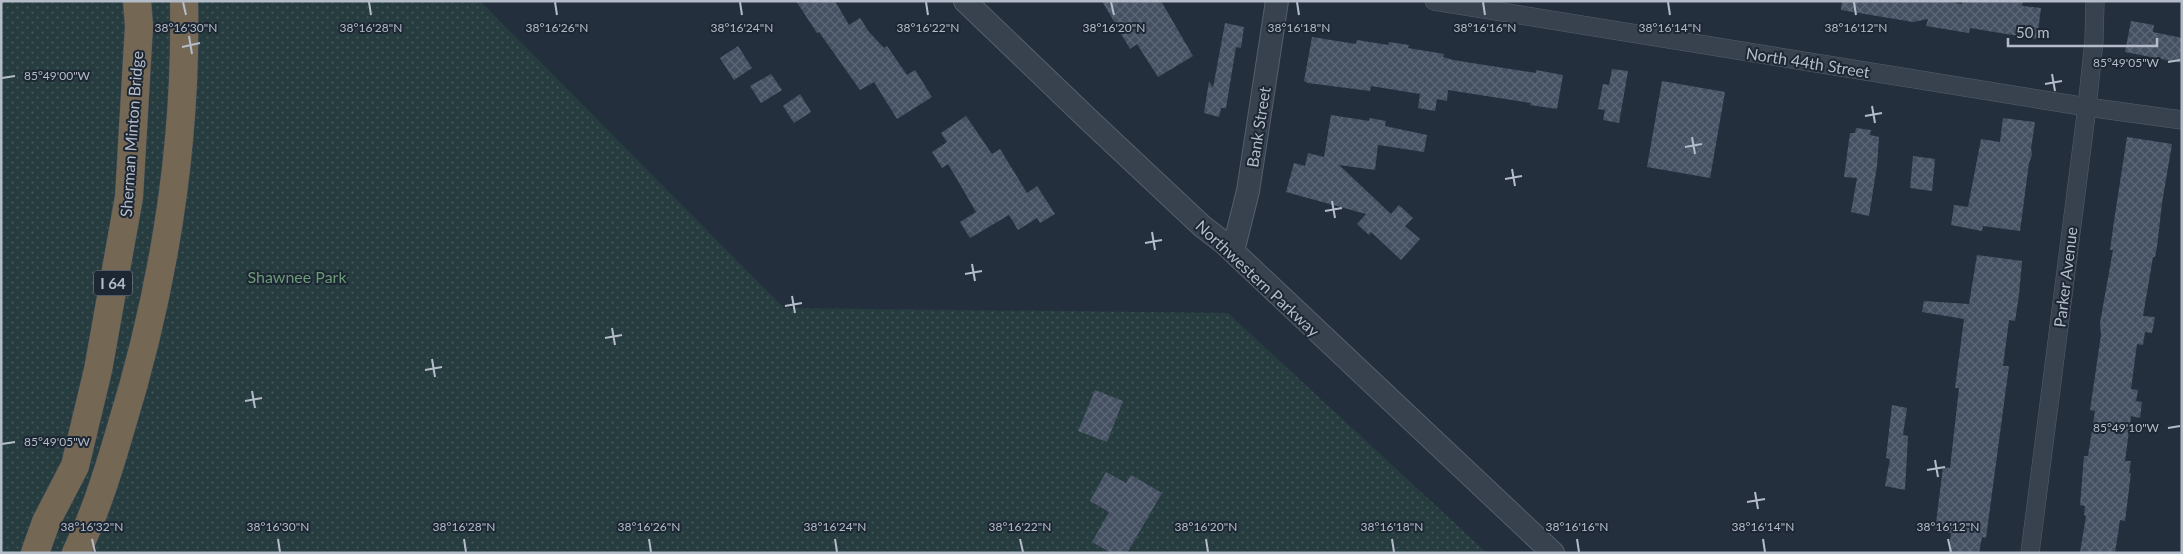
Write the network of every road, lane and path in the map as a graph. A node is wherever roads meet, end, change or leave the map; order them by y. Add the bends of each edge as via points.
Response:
1 (137, 1) edge
2 (184, 1) edge
3 (197, 1) edge
4 (965, 1) edge
5 (1277, 1) edge
6 (1434, 1) edge
7 (2095, 1) edge
8 (2087, 107) junction
9 (2182, 120) edge
10 (1233, 251) junction
11 (35, 553) edge
12 (76, 553) edge
13 (88, 553) edge
14 (1553, 553) edge
15 (2030, 553) edge

1 - 11 highway, Sherman Minton Bridge / I 64 via 139,26 128,197 98,370 75,466 46,522
2 - 12 highway via 185,60 179,150 161,270 135,383 110,466
3 - 13 highway via 192,131 184,206 170,279 134,428
4 - 10 street, Northwestern Parkway via 1103,134
5 - 10 street, Bank Street via 1248,191
6 - 8 street, North 44th Street
7 - 8 street, Parker Avenue
8 - 9 street, North 44th Street
8 - 15 street, Parker Avenue
10 - 14 street, Northwestern Parkway

